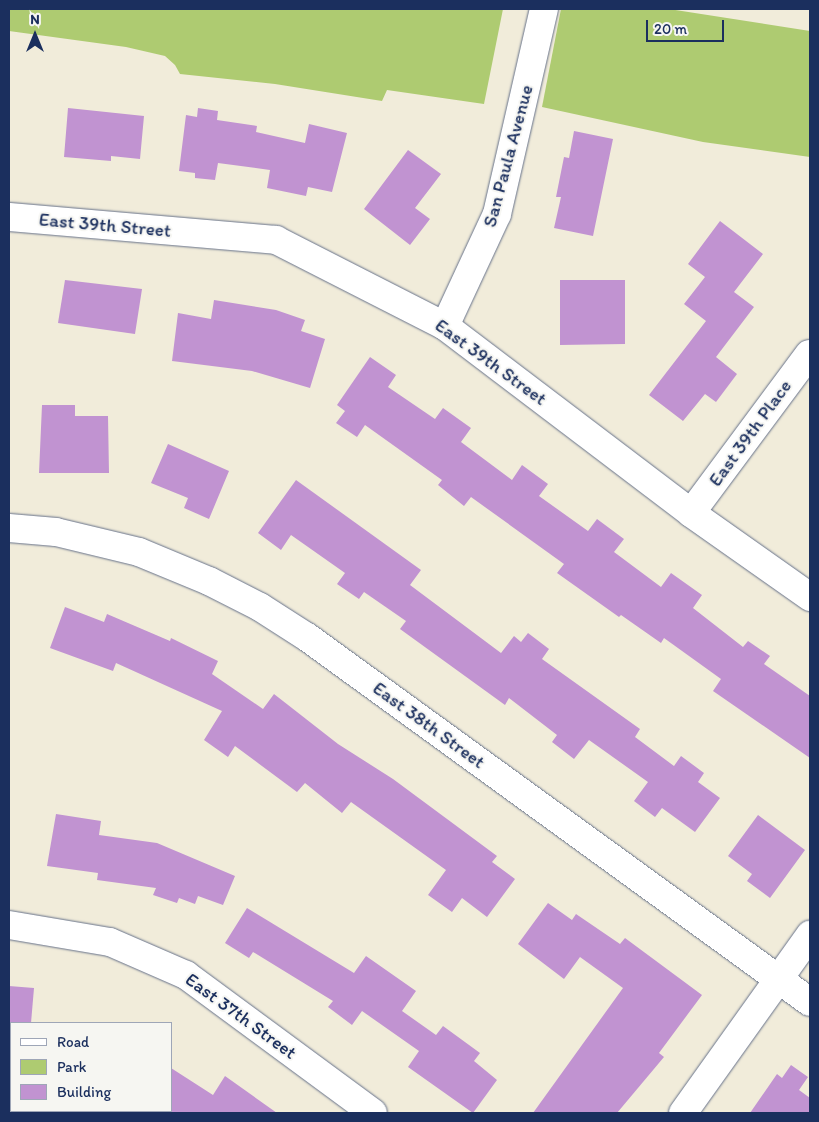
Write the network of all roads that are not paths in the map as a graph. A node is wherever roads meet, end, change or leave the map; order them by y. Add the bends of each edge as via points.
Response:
1 (544, 9) edge
2 (9, 217) edge
3 (445, 326) junction
4 (808, 354) dead end
5 (691, 512) junction
6 (9, 528) edge
7 (810, 597) edge
8 (9, 925) edge
9 (810, 935) edge
10 (780, 980) junction
11 (810, 1002) edge
12 (373, 1113) edge
13 (683, 1113) edge

1 - 3 street, San Paula Avenue via 497,214
2 - 3 street, East 39th Street via 276,240
3 - 5 street, East 39th Street
4 - 5 street, East 39th Place
5 - 7 street, East 39th Street
6 - 10 street, East 38th Street via 56,532 139,552 210,581 260,607 307,637
8 - 12 street, East 37th Street via 110,942 186,975
9 - 10 street
10 - 11 street, East 38th Street
10 - 13 street

